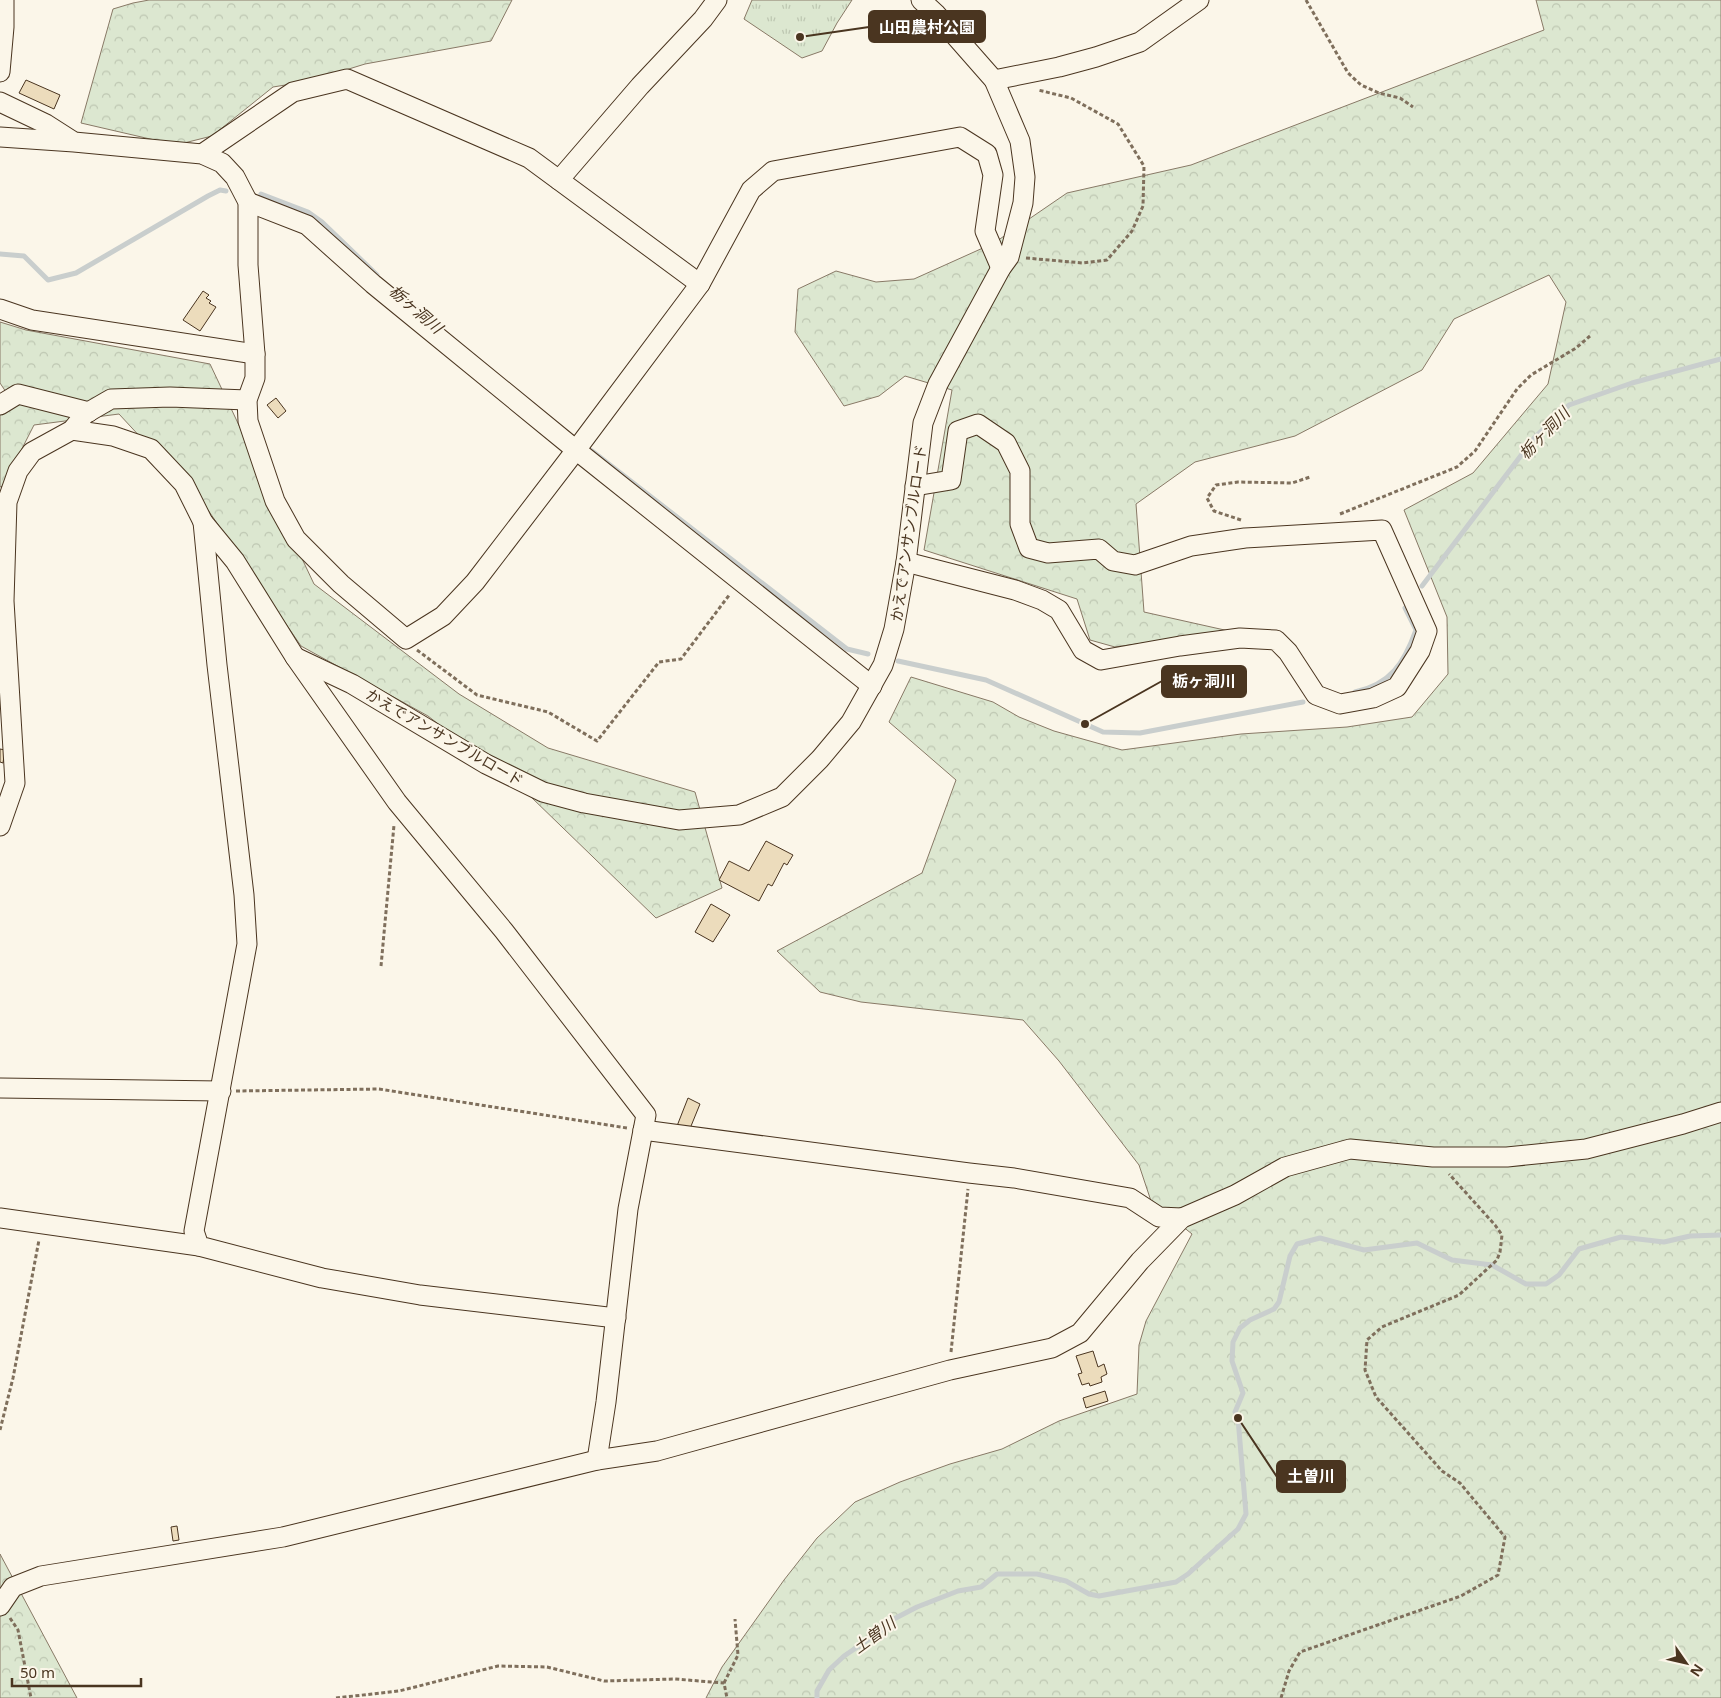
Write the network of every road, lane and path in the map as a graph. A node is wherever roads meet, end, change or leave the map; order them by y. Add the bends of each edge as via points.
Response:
1 (4, 0) edge
2 (718, 0) edge
3 (921, 0) edge
4 (1199, 0) edge
5 (1306, 0) edge
6 (0, 72) edge
7 (994, 80) junction
8 (1032, 89) dead end
9 (0, 102) edge
10 (1413, 107) dead end
11 (0, 137) edge
12 (74, 142) junction
13 (202, 154) junction
14 (559, 180) junction
15 (248, 202) junction
16 (1005, 262) junction
17 (700, 284) junction
18 (0, 309) edge
19 (1590, 336) dead end
20 (255, 354) junction
21 (247, 400) junction
22 (0, 406) edge
23 (89, 412) junction
24 (72, 430) junction
25 (576, 450) junction
26 (1310, 477) dead end
27 (915, 486) junction
28 (1336, 515) dead end
29 (1244, 521) dead end
30 (203, 522) junction
31 (906, 562) junction
32 (740, 580) junction
33 (1, 601) edge
34 (406, 640) junction
35 (295, 657) junction
36 (872, 686) junction
37 (397, 802) junction
38 (0, 826) edge
39 (381, 966) dead end
40 (0, 1088) edge
41 (221, 1091) junction
42 (1721, 1112) edge
43 (643, 1130) junction
44 (1433, 1157) junction
45 (969, 1173) junction
46 (0, 1218) edge
47 (1182, 1218) junction
48 (42, 1224) junction
49 (199, 1246) junction
50 (616, 1318) junction
51 (950, 1370) junction
52 (0, 1430) edge
53 (597, 1460) junction
54 (0, 1605) edge
55 (736, 1619) dead end
56 (724, 1683) junction
57 (31, 1698) edge
58 (336, 1698) edge
59 (727, 1698) edge
60 (1281, 1698) edge

1 - 6 street
2 - 14 street
3 - 7 street, かえでアンサンブルロード
4 - 7 street via 1140,42 1068,65
5 - 10 path via 1348,73 1361,85 1400,98
7 - 16 street, かえでアンサンブルロード via 1020,141 1025,177 1023,203
8 - 16 path via 1071,98 1118,124 1144,166 1143,206 1132,231 1107,260 1082,263
9 - 12 street via 46,124
11 - 12 street
12 - 13 street
13 - 14 street via 293,92 347,79 529,158
13 - 15 street via 222,163 235,177
14 - 17 street
15 - 20 street via 248,265
15 - 25 street via 307,225 373,284
16 - 17 street via 986,231 993,175 987,154 960,137 773,171 751,190
16 - 27 street, かえでアンサンブルロード via 938,384 923,424
17 - 25 street
18 - 20 street via 32,320
19 - 28 path via 1531,375 1475,451 1457,467
20 - 21 street via 255,378
21 - 23 street via 110,399
21 - 34 street via 248,421 275,501 296,539 341,584
22 - 23 street via 18,394
23 - 24 street
24 - 30 street via 113,436 151,449 184,484
24 - 33 street via 32,452 18,471 6,502
25 - 32 street
25 - 34 street via 475,582 443,616
26 - 29 path via 1292,483 1216,485 1207,498 1214,510
27 - 31 street, かえでアンサンブルロード
27 - 31 street via 951,480 958,431 978,424 1006,443 1020,471 1020,524 1029,548 1048,552 1099,549 1113,561 1136,565 1191,546 1244,538 1382,530 1427,632 1420,651 1397,687 1373,698 1340,704 1316,695 1288,652 1276,640 1240,638 1101,660 1083,650 1059,610 1042,600
30 - 35 street via 234,561
30 - 41 street via 247,944
31 - 36 street, かえでアンサンブルロード via 894,629 883,665
32 - 34 path via 681,659 659,662 597,741 548,712 477,695
32 - 36 street
33 - 38 street via 15,783
35 - 36 street, かえでアンサンブルロード via 352,684 486,764 543,792 584,803 679,820 739,815 782,797 851,722
35 - 37 street
37 - 39 path
37 - 43 street via 504,931 646,1115
40 - 41 street
41 - 43 path via 379,1089
41 - 49 street via 194,1231
42 - 44 street via 1586,1149 1507,1157
43 - 45 street
43 - 50 street via 628,1209
44 - 47 street via 1350,1149 1285,1167 1235,1195
44 - 60 path via 1495,1225 1502,1235 1500,1252 1497,1260 1459,1295 1382,1327 1367,1340 1365,1370 1376,1397 1442,1471 1460,1483 1505,1537 1498,1575 1461,1596 1300,1652 1289,1671
45 - 47 street via 1130,1198 1158,1217
45 - 51 path
46 - 48 street
47 - 51 street via 1140,1261 1080,1333 1052,1348
48 - 49 street
48 - 52 path
49 - 50 street via 322,1278 420,1296
50 - 53 street
51 - 53 street via 657,1452
53 - 54 street via 282,1537 41,1576 13,1587
54 - 57 path via 18,1630
55 - 56 path via 738,1655
56 - 58 path via 675,1679 604,1681 547,1667 498,1666 399,1691
56 - 59 path

